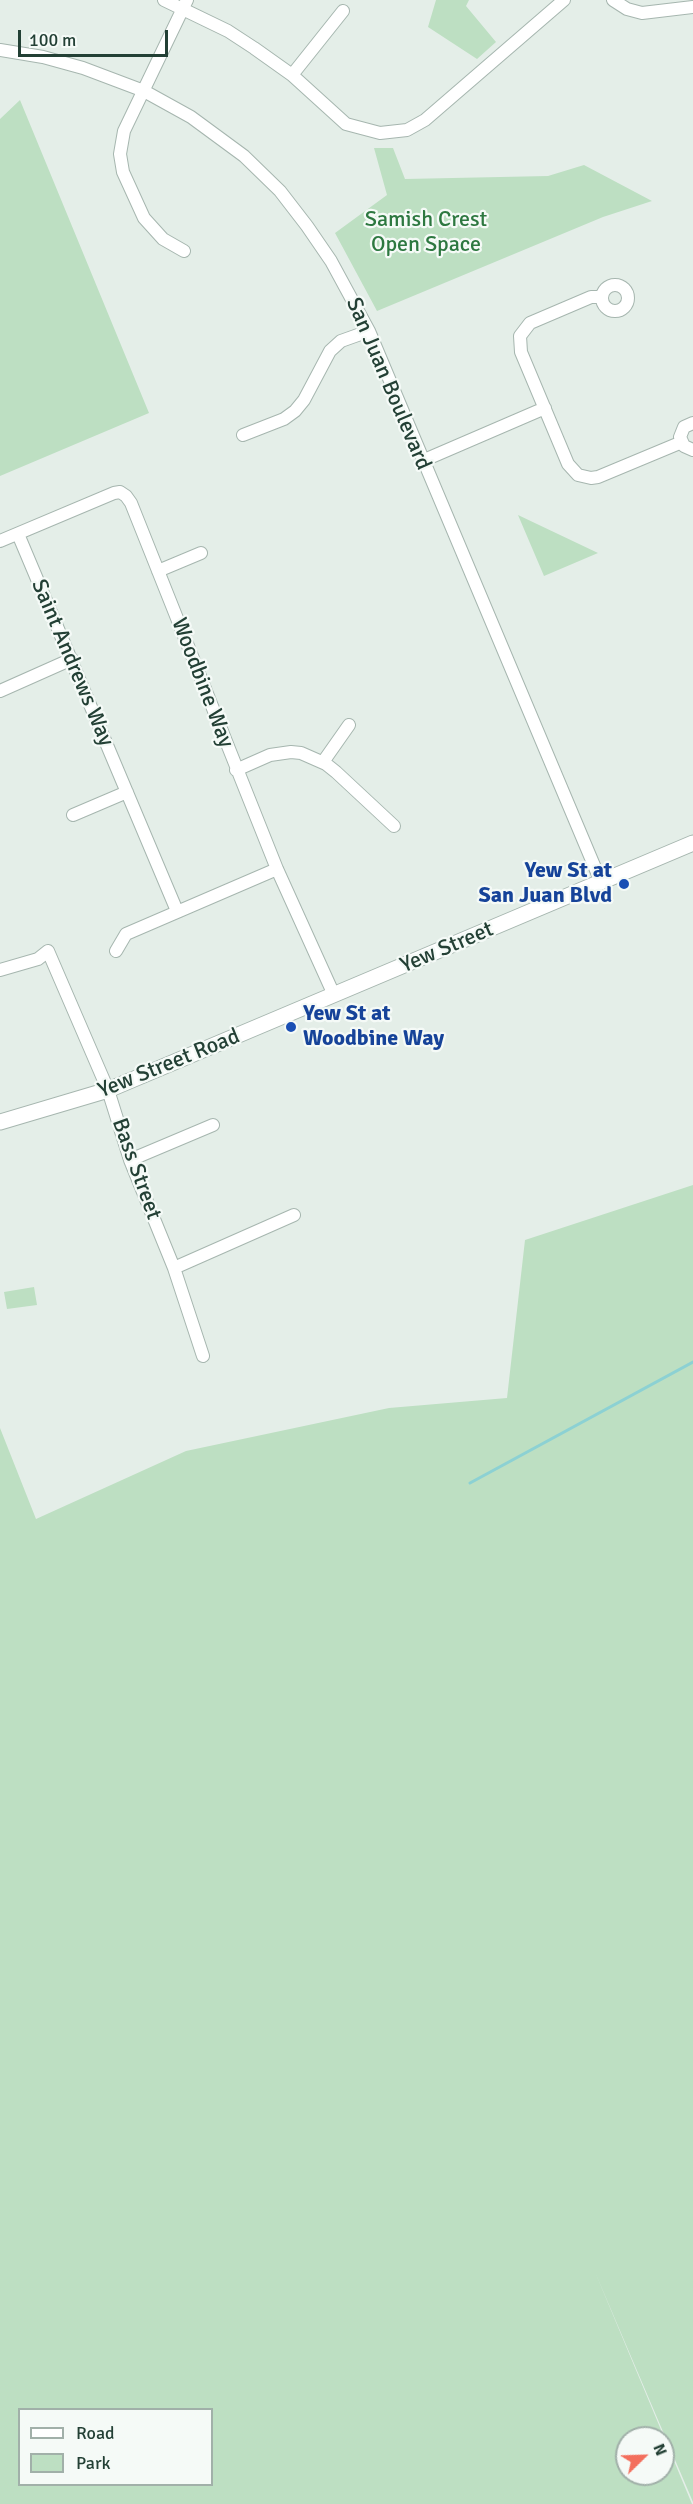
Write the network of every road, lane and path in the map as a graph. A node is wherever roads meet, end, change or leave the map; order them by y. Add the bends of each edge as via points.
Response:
1 (164, 0) edge
2 (564, 0) edge
3 (613, 0) edge
4 (185, 4) edge
5 (693, 7) edge
6 (343, 11) dead end
7 (0, 50) edge
8 (292, 75) junction
9 (144, 91) junction
10 (184, 250) dead end
11 (602, 297) dead end
12 (369, 331) junction
13 (545, 408) junction
14 (693, 423) edge
15 (243, 435) dead end
16 (682, 442) junction
17 (693, 450) edge
18 (422, 461) junction
19 (18, 534) junction
20 (0, 541) edge
21 (201, 553) dead end
22 (158, 571) junction
23 (72, 659) junction
24 (0, 690) edge
25 (349, 724) dead end
26 (323, 762) junction
27 (236, 770) junction
28 (127, 792) junction
29 (73, 815) dead end
30 (394, 826) dead end
31 (693, 843) edge
32 (277, 869) junction
33 (601, 882) junction
34 (177, 911) junction
35 (116, 951) dead end
36 (0, 970) edge
37 (334, 995) junction
38 (108, 1090) junction
39 (0, 1122) edge
40 (213, 1125) dead end
41 (130, 1161) junction
42 (294, 1215) dead end
43 (174, 1268) junction
44 (203, 1356) dead end

1 - 4 street
2 - 8 street via 432,115 407,130 380,134 346,124
3 - 5 street via 642,13
4 - 8 street
4 - 9 street
6 - 8 street
7 - 9 street, San Juan Boulevard via 83,68
9 - 10 street via 124,131 121,164 148,225
9 - 12 street, San Juan Boulevard via 217,135 280,191 332,261
11 - 13 street via 591,297 530,323 520,336 521,352
12 - 15 street via 341,341 330,351 295,411
12 - 18 street, San Juan Boulevard
13 - 16 street via 568,464 584,477 598,477
13 - 18 street
14 - 16 street via 681,432
16 - 17 street
18 - 33 street, San Juan Boulevard
19 - 20 street, Woodbine Way
19 - 22 street, Woodbine Way via 120,492 131,503
19 - 23 street, Saint Andrews Way
21 - 22 street
22 - 27 street, Woodbine Way
23 - 24 street
23 - 28 street, Saint Andrews Way
25 - 26 street
26 - 27 street via 302,753 281,753
26 - 30 street
27 - 32 street, Woodbine Way
28 - 29 street
28 - 34 street, Saint Andrews Way
31 - 33 street, Yew Street
32 - 34 street
32 - 37 street, Woodbine Way
33 - 37 street, Yew Street
34 - 35 street via 126,934
36 - 38 street, Bass Street via 38,959 48,951
37 - 38 street, Yew Street Road
38 - 39 street, Yew Street Road
38 - 41 street, Bass Street
40 - 41 street
41 - 43 street, Bass Street
42 - 43 street
43 - 44 street, Bass Street

